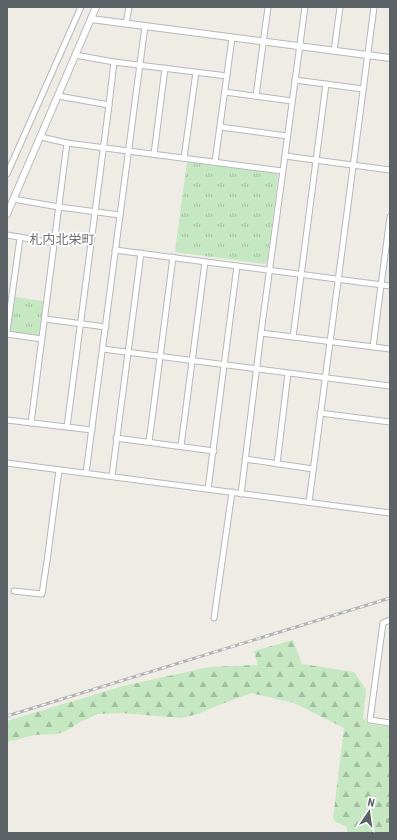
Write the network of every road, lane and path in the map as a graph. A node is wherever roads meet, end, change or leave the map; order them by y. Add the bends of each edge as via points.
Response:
1 (81, 7) edge
2 (96, 7) edge
3 (129, 7) edge
4 (268, 7) edge
5 (305, 7) edge
6 (340, 7) edge
7 (374, 7) edge
8 (91, 19) junction
9 (126, 24) junction
10 (145, 26) junction
11 (232, 38) junction
12 (263, 42) junction
13 (300, 46) junction
14 (334, 51) junction
15 (75, 55) junction
16 (367, 55) junction
17 (390, 58) edge
18 (114, 62) junction
19 (140, 65) junction
20 (165, 68) junction
21 (196, 72) junction
22 (227, 76) junction
23 (295, 80) junction
24 (326, 84) junction
25 (363, 89) junction
26 (225, 92) junction
27 (58, 96) junction
28 (256, 96) junction
29 (292, 101) junction
30 (109, 105) junction
31 (220, 127) junction
32 (40, 136) junction
33 (287, 136) junction
34 (68, 143) junction
35 (103, 148) junction
36 (128, 151) junction
37 (154, 154) junction
38 (285, 156) junction
39 (184, 158) junction
40 (316, 160) junction
41 (215, 162) junction
42 (353, 165) junction
43 (390, 170) edge
44 (282, 171) junction
45 (7, 174) edge
46 (13, 199) junction
47 (59, 207) junction
48 (95, 212) junction
49 (7, 214) edge
50 (120, 214) junction
51 (390, 217) edge
52 (7, 235) edge
53 (20, 238) junction
54 (54, 243) junction
55 (116, 250) junction
56 (140, 253) junction
57 (173, 257) junction
58 (205, 262) junction
59 (237, 266) junction
60 (270, 270) junction
61 (301, 274) junction
62 (337, 279) junction
63 (381, 285) junction
64 (390, 286) edge
65 (45, 319) junction
66 (80, 324) junction
67 (106, 327) junction
68 (7, 331) edge
69 (261, 333) junction
70 (7, 334) edge
71 (293, 337) junction
72 (42, 339) junction
73 (330, 342) junction
74 (373, 347) junction
75 (103, 349) junction
76 (390, 349) edge
77 (128, 352) junction
78 (160, 356) junction
79 (192, 361) junction
80 (224, 365) junction
81 (257, 369) junction
82 (288, 373) junction
83 (325, 378) junction
84 (390, 386) edge
85 (320, 413) junction
86 (7, 420) edge
87 (390, 422) edge
88 (31, 423) junction
89 (67, 427) junction
90 (92, 430) junction
91 (116, 438) junction
92 (149, 442) junction
93 (181, 446) junction
94 (214, 451) junction
95 (245, 459) junction
96 (7, 463) edge
97 (277, 464) junction
98 (313, 469) junction
99 (59, 470) junction
100 (86, 473) junction
101 (112, 476) junction
102 (208, 489) junction
103 (232, 492) junction
104 (241, 494) junction
105 (309, 502) junction
106 (390, 513) edge
107 (14, 591) dead end
108 (214, 618) dead end
109 (390, 620) edge
110 (390, 723) edge

1 - 45 street
2 - 8 street
3 - 9 street
4 - 12 street
5 - 13 street
6 - 14 street
7 - 16 street
8 - 9 street
8 - 15 street
9 - 10 street
10 - 11 street
10 - 19 street
11 - 12 street
11 - 22 street
12 - 13 street
12 - 28 street
13 - 14 street
13 - 23 street
14 - 16 street
15 - 18 street
15 - 27 street
16 - 17 street
16 - 25 street
18 - 19 street
18 - 30 street
19 - 20 street
19 - 36 street
20 - 21 street
20 - 37 street
21 - 22 street
21 - 39 street
22 - 26 street
23 - 24 street
23 - 29 street
24 - 25 street
24 - 40 street
25 - 42 street
26 - 28 street
26 - 31 street
27 - 30 street
27 - 32 street
28 - 29 street
29 - 33 street
30 - 35 street
31 - 33 street
31 - 41 street
32 - 34 street
32 - 46 street
33 - 38 street
34 - 35 street
34 - 47 street
35 - 36 street
35 - 48 street
36 - 37 street
36 - 50 street
37 - 39 street
38 - 40 street
38 - 44 street
39 - 41 street
40 - 42 street
40 - 61 street
41 - 44 street
42 - 43 street
42 - 62 street
44 - 60 street
46 - 47 street
46 - 49 street
47 - 48 street
47 - 54 street
48 - 50 street
48 - 66 street
50 - 55 street
51 - 63 street
52 - 53 street
53 - 54 street
53 - 68 street
54 - 65 street
55 - 56 street
55 - 67 street
56 - 57 street
56 - 77 street
57 - 58 street
57 - 78 street
58 - 59 street
58 - 79 street
59 - 60 street
59 - 80 street
60 - 61 street
60 - 69 street
61 - 62 street
61 - 71 street
62 - 63 street
62 - 73 street
63 - 64 street
63 - 74 street
65 - 66 street
65 - 72 street
66 - 67 street
66 - 89 street
67 - 75 street
69 - 71 street
69 - 81 street
70 - 72 street
71 - 73 street
72 - 88 street
73 - 74 street
73 - 83 street
74 - 76 street
75 - 77 street
75 - 90 street
77 - 78 street
77 - 91 street
78 - 79 street
78 - 92 street
79 - 80 street
79 - 93 street
80 - 81 street
80 - 94 street
81 - 82 street
81 - 95 street
82 - 83 street
82 - 97 street
83 - 84 street
83 - 85 street
85 - 87 street
85 - 98 street
86 - 88 street
88 - 89 street
89 - 90 street
90 - 100 street
91 - 92 street
91 - 101 street
92 - 93 street
93 - 94 street
94 - 102 street
95 - 97 street
95 - 104 street
96 - 99 street
97 - 98 street
98 - 105 street
99 - 100 street
99 - 107 street via 42,594
100 - 101 street
101 - 102 street
102 - 103 street
103 - 104 street
103 - 108 street
104 - 105 street
105 - 106 street
109 - 110 street via 383,623 370,720

